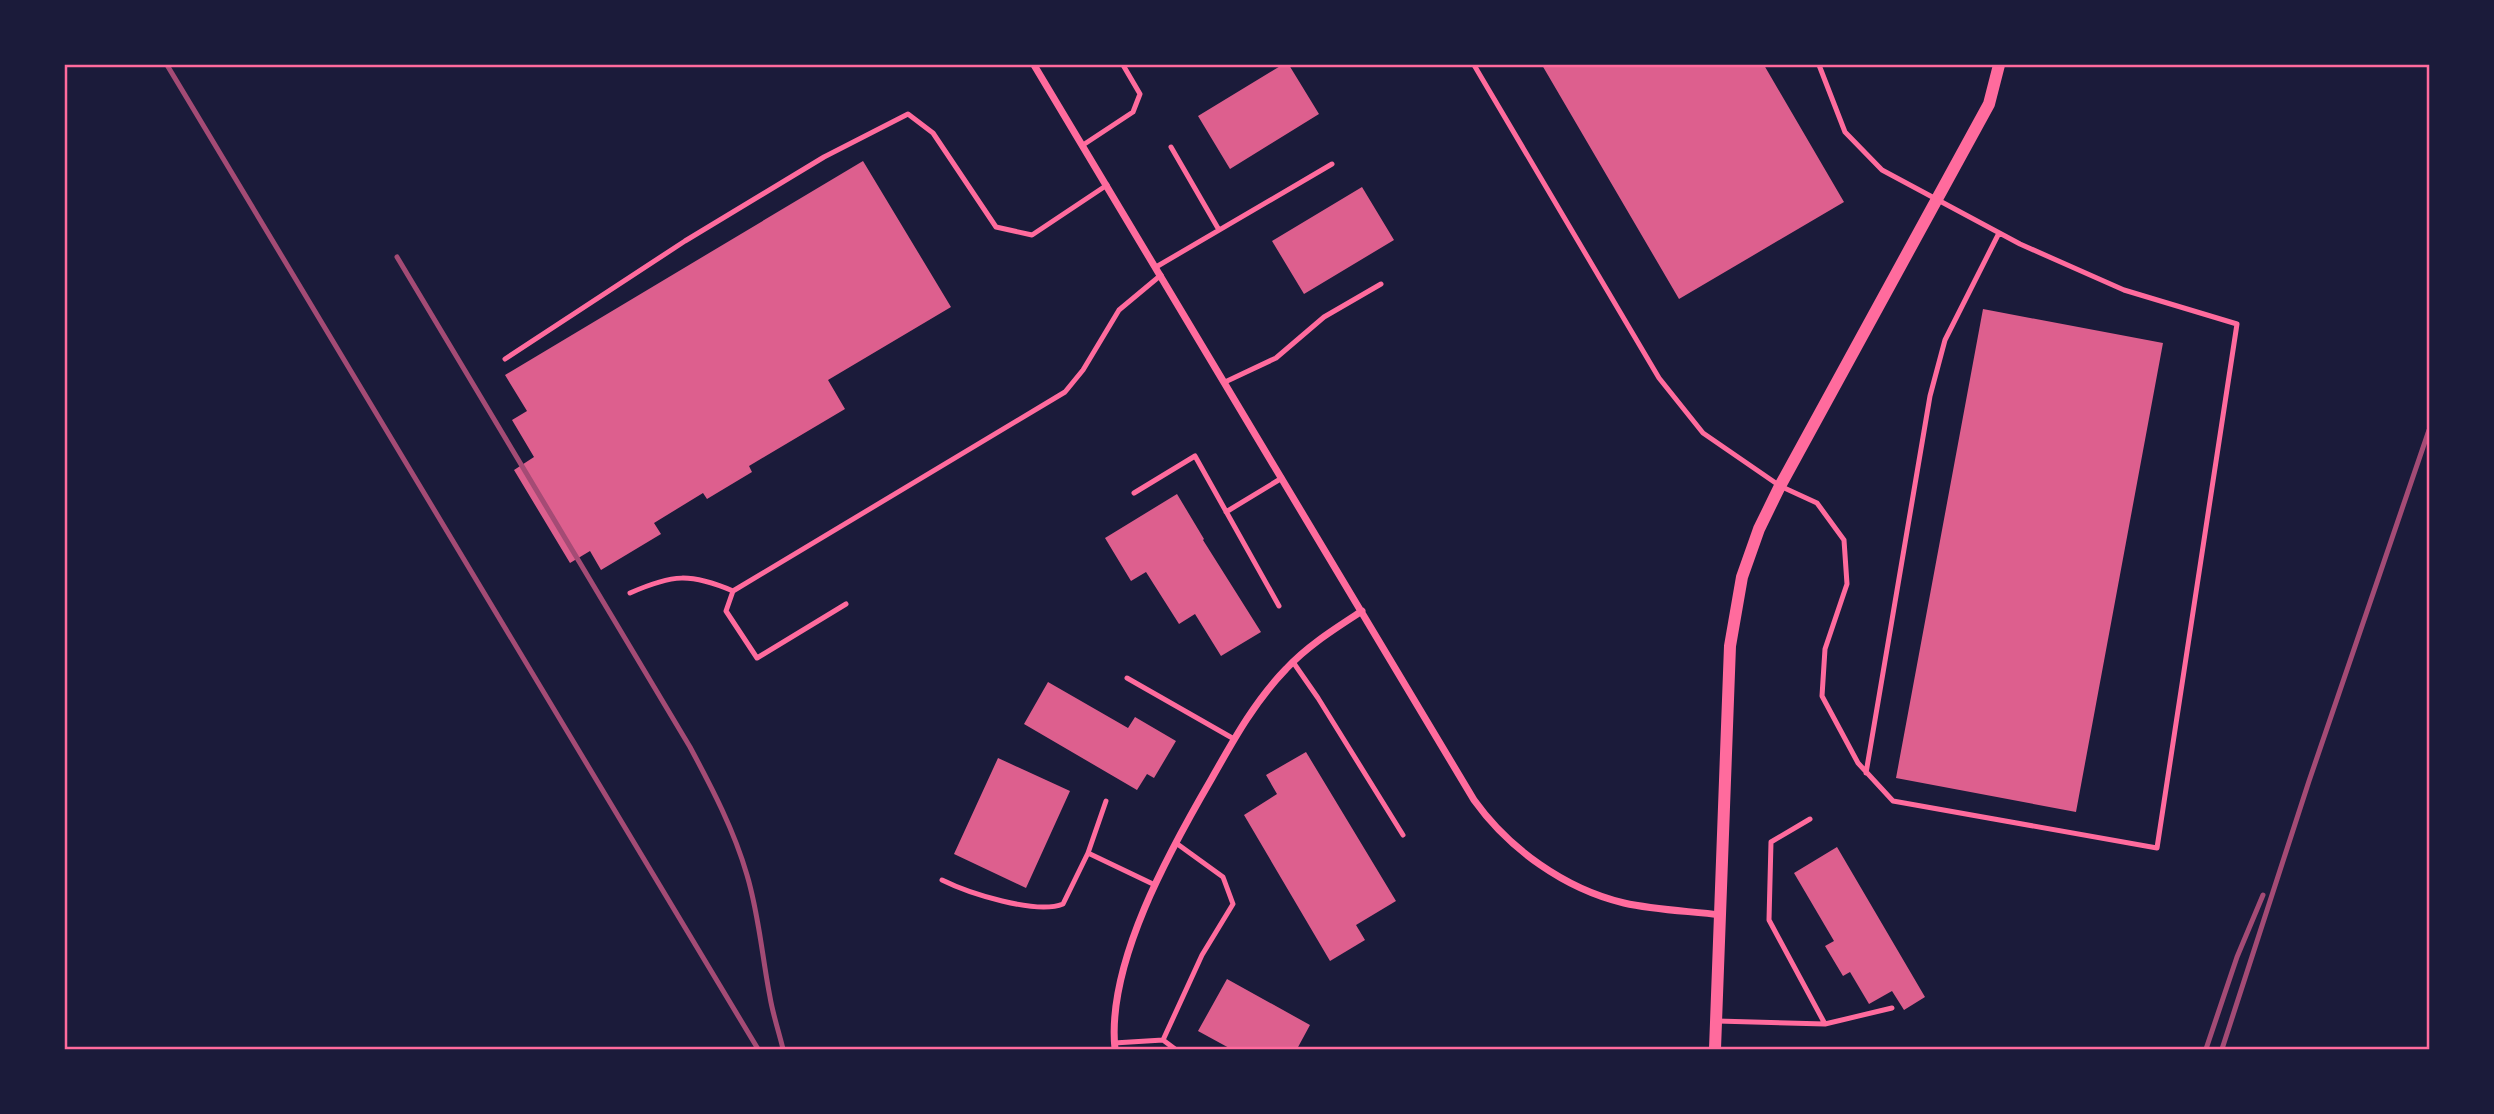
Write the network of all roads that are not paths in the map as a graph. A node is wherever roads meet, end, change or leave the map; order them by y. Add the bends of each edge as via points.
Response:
1 (1034, 65) edge
2 (1123, 65) edge
3 (1474, 65) edge
4 (1819, 65) edge
5 (1999, 65) edge
6 (1083, 145) junction
7 (1171, 147) dead end
8 (1332, 164) dead end
9 (1107, 185) junction
10 (1937, 199) junction
11 (1219, 230) junction
12 (1999, 233) junction
13 (1156, 267) junction
14 (1161, 275) junction
15 (1381, 284) dead end
16 (505, 359) dead end
17 (1225, 382) junction
18 (1282, 478) junction
19 (1780, 486) junction
20 (1134, 493) dead end
21 (1226, 512) junction
22 (733, 591) junction
23 (630, 593) dead end
24 (846, 604) dead end
25 (1279, 606) dead end
26 (1362, 611) junction
27 (1293, 662) junction
28 (1127, 678) dead end
29 (1234, 739) junction
30 (1866, 773) junction
31 (1106, 801) dead end
32 (1810, 819) dead end
33 (1403, 835) dead end
34 (1176, 843) junction
35 (1087, 853) junction
36 (942, 880) dead end
37 (1155, 885) junction
38 (1722, 915) junction
39 (1892, 1008) dead end
40 (1717, 1021) junction
41 (1825, 1024) junction
42 (1163, 1040) junction
43 (1115, 1046) edge
44 (1175, 1049) edge
45 (1715, 1049) edge

1 - 6 street
2 - 6 lane via 1140,94 1133,112
3 - 19 lane via 1659,378 1703,433
4 - 10 lane via 1845,132 1882,170
5 - 10 street via 1989,104
6 - 9 street
7 - 11 lane
8 - 11 lane
9 - 13 street
9 - 16 lane via 1032,235 996,228 933,133 908,114 824,157 685,240
10 - 12 lane
10 - 19 street
11 - 13 lane
12 - 30 lane via 1945,340 1930,396
12 - 30 lane via 2124,290 2237,324 2157,848 1893,802
13 - 14 street
14 - 17 street
14 - 22 lane via 1119,310 1065,392
15 - 17 lane via 1324,317 1276,358
17 - 18 street
18 - 21 lane
18 - 26 street
19 - 30 lane via 1817,503 1844,540 1847,584 1825,649 1822,696
19 - 38 street via 1742,577 1730,646
20 - 21 lane via 1195,456
21 - 25 lane
22 - 23 lane via 709,581 675,576
22 - 24 lane via 726,611 757,658
26 - 27 street
26 - 38 street via 1474,800 1503,836 1542,865 1599,895 1625,903
27 - 29 street
27 - 33 lane
28 - 29 lane
29 - 34 street
31 - 35 lane
32 - 41 lane via 1771,842 1769,920
34 - 37 street
34 - 42 lane via 1223,877 1233,904 1202,955
35 - 36 lane via 1063,904 1054,908 965,892
35 - 37 lane
37 - 43 street via 1117,999
38 - 40 street
39 - 41 lane
40 - 41 lane
40 - 45 street
42 - 43 lane
42 - 44 lane

